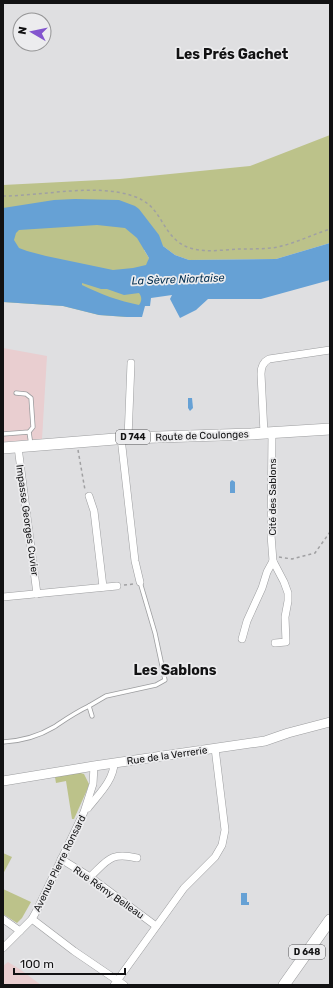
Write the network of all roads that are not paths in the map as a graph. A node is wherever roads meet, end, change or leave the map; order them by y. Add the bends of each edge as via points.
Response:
1 (330, 350) edge
2 (131, 363) dead end
3 (16, 393) dead end
4 (330, 429) edge
5 (29, 432) junction
6 (268, 433) junction
7 (3, 434) edge
8 (124, 438) junction
9 (31, 446) junction
10 (18, 447) junction
11 (3, 448) edge
12 (89, 496) road end
13 (273, 559) junction
14 (140, 582) joint
15 (117, 586) road end
16 (103, 587) junction
17 (37, 594) junction
18 (3, 597) edge
19 (242, 638) dead end
20 (275, 643) dead end
21 (89, 706) junction
22 (92, 716) dead end
23 (330, 722) edge
24 (3, 742) edge
25 (215, 748) junction
26 (114, 763) junction
27 (94, 766) junction
28 (3, 781) edge
29 (84, 812) junction
30 (137, 858) dead end
31 (62, 859) junction
32 (90, 877) junction
33 (3, 919) edge
34 (32, 919) junction
35 (330, 920) edge
36 (156, 926) junction
37 (20, 931) junction
38 (3, 948) edge
39 (118, 984) edge
40 (284, 985) edge

1 - 6 street, Cité des Sablons via 269,359 264,362 261,374
2 - 8 street
3 - 5 lane via 26,394 32,398 33,429
4 - 6 main road, Route de Coulonges / D 744
5 - 7 lane
5 - 9 lane
6 - 8 main road, Route de Coulonges / D 744
6 - 13 street, Cité des Sablons
8 - 9 main road, Route de Coulonges / D 744
8 - 14 street via 135,561
9 - 10 main road, Route de Coulonges / D 744
10 - 11 main road, Route de Coulonges / D 744
10 - 17 street, Impasse Georges Cuvier
12 - 16 street via 94,511
13 - 19 street, Cité des Sablons
13 - 20 street, Cité des Sablons via 288,593 285,617 286,642
14 - 21 lane via 165,680 156,685 106,696
15 - 16 street
16 - 17 street
17 - 18 street
21 - 22 lane
21 - 24 lane via 37,736
23 - 25 street, Rue de la Verrerie via 265,741
25 - 26 street, Rue de la Verrerie
25 - 36 street via 225,830 224,841 218,853 188,883
26 - 27 street, Rue de la Verrerie
26 - 29 street via 109,781
27 - 28 street, Rue de la Verrerie
27 - 29 street, Avenue Pierre Ronsard via 93,784
29 - 31 street, Avenue Pierre Ronsard
30 - 32 street via 111,857
31 - 32 street, Rue Rémy Belleau
31 - 34 street, Avenue Pierre Ronsard
32 - 36 street, Rue Rémy Belleau
33 - 37 street
34 - 37 street, Avenue Pierre Ronsard
34 - 39 street
35 - 40 main road, D 648
36 - 39 street
37 - 38 street, Avenue Pierre Ronsard

